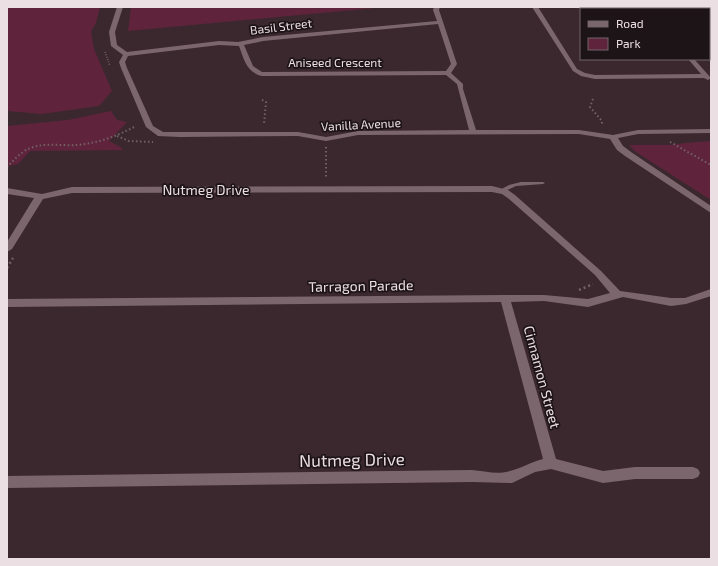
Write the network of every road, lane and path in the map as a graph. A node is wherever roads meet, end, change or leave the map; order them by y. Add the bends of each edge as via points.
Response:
1 (120, 7) edge
2 (437, 7) edge
3 (498, 7) edge
4 (535, 7) edge
5 (528, 8) edge
6 (544, 8) edge
7 (580, 8) edge
8 (440, 22) junction
9 (241, 44) junction
10 (126, 54) junction
11 (692, 60) edge
12 (448, 73) junction
13 (709, 79) edge
14 (593, 99) dead end
15 (262, 100) dead end
16 (138, 129) dead end
17 (262, 131) dead end
18 (599, 131) dead end
19 (711, 131) edge
20 (473, 133) junction
21 (613, 137) junction
22 (149, 139) dead end
23 (158, 142) dead end
24 (670, 142) dead end
25 (711, 165) edge
26 (7, 166) edge
27 (543, 183) dead end
28 (7, 191) edge
29 (501, 191) junction
30 (40, 196) junction
31 (711, 210) edge
32 (7, 249) edge
33 (711, 292) edge
34 (617, 294) junction
35 (505, 298) junction
36 (7, 303) edge
37 (551, 463) junction
38 (693, 473) dead end
39 (7, 482) edge

1 - 10 street via 112,38 115,47
2 - 8 street
3 - 5 path
4 - 13 street via 580,74 595,77
6 - 7 path
8 - 9 street, Basil Street via 263,39
8 - 12 street via 454,64
9 - 10 street, Basil Street via 219,43
9 - 12 street, Aniseed Crescent via 250,68 262,74
10 - 20 street, Vanilla Avenue via 122,62 124,68 150,127 161,134 298,134 326,139 358,133
11 - 13 street
12 - 20 street via 460,84
14 - 18 path via 590,107 603,124
15 - 17 path via 267,106
16 - 26 path via 136,126 117,136 88,144 31,147
19 - 21 street, Vanilla Avenue via 638,132
20 - 21 street, Vanilla Avenue via 579,132
21 - 31 street via 623,151
22 - 23 path
24 - 25 path
27 - 29 lane via 510,185
28 - 30 street, Nutmeg Drive
29 - 30 street, Nutmeg Drive via 484,188 72,190
29 - 34 street, Nutmeg Drive via 512,197 598,273
30 - 32 street
33 - 34 street, Tarragon Parade via 686,301 671,302
34 - 35 street, Tarragon Parade via 588,303 552,298
35 - 36 street, Tarragon Parade
35 - 37 street, Cinnamon Street
37 - 38 street, Nutmeg Drive via 603,477 635,473
37 - 39 street, Nutmeg Drive via 505,478 456,476

